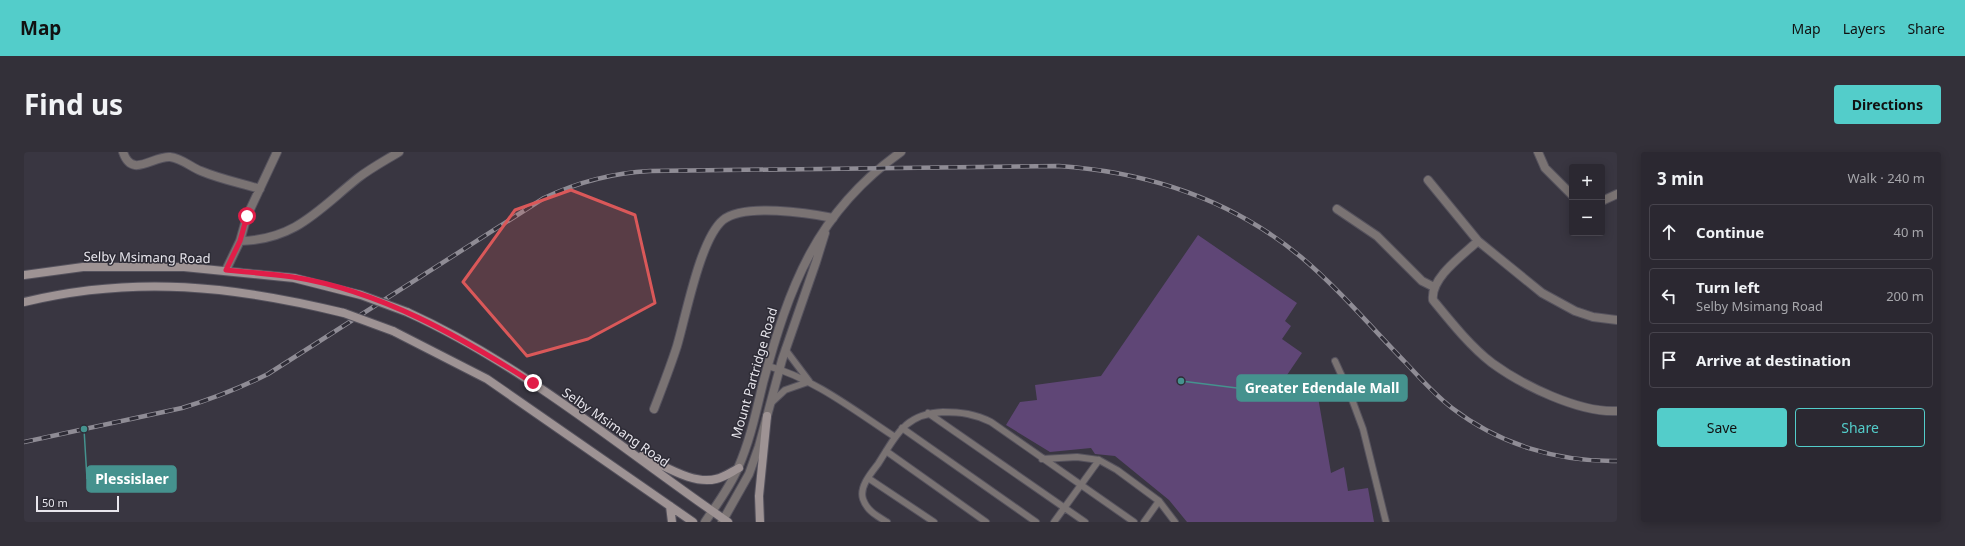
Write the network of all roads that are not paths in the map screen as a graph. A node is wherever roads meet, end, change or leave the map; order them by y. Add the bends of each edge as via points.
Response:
1 (122, 152) edge
2 (277, 152) edge
3 (399, 152) edge
4 (901, 152) edge
5 (1538, 152) edge
6 (1428, 180) dead end
7 (260, 189) junction
8 (1569, 192) edge
9 (1617, 194) edge
10 (1604, 200) edge
11 (1337, 209) dead end
12 (833, 218) junction
13 (825, 230) junction
14 (240, 241) junction
15 (1478, 241) junction
16 (226, 270) junction
17 (24, 275) edge
18 (1434, 287) junction
19 (24, 302) edge
20 (1617, 320) edge
21 (785, 349) junction
22 (1335, 361) dead end
23 (768, 366) junction
24 (779, 369) junction
25 (810, 383) junction
26 (770, 404) junction
27 (654, 409) dead end
28 (1617, 411) edge
29 (928, 413) junction
30 (767, 416) junction
31 (902, 428) junction
32 (895, 437) junction
33 (627, 449) junction
34 (886, 451) junction
35 (1042, 459) junction
36 (1099, 460) junction
37 (738, 468) junction
38 (868, 478) junction
39 (1080, 484) junction
40 (1159, 501) junction
41 (670, 506) junction
42 (1064, 507) junction
43 (712, 511) junction
44 (725, 521) edge
45 (672, 522) edge
46 (693, 522) edge
47 (705, 522) edge
48 (760, 522) edge
49 (887, 522) edge
50 (934, 522) edge
51 (986, 522) edge
52 (1036, 522) edge
53 (1054, 522) edge
54 (1085, 522) edge
55 (1134, 522) edge
56 (1144, 522) edge
57 (1175, 522) edge
58 (1386, 522) edge

1 - 7 street via 133,165 172,158 207,174
2 - 7 street
3 - 14 street via 360,177 292,230 277,236
4 - 12 street, Mount Partridge Road via 867,179
5 - 8 street via 1545,168
6 - 15 street
7 - 14 street via 247,216
9 - 10 street
11 - 18 street via 1377,236 1422,281
12 - 13 street, Mount Partridge Road
12 - 27 street via 808,212 764,211 745,212 724,219 708,242 687,305 677,346
13 - 21 street, Mount Partridge Road
13 - 23 street, Mount Partridge Road via 815,242 790,293
14 - 16 street
15 - 18 street via 1449,267
15 - 20 street via 1556,302 1592,317
16 - 17 main road, Selby Msimang Road via 184,267 82,267
16 - 33 main road, Selby Msimang Road, bridge via 294,278 361,295 407,312 487,354
18 - 28 street via 1433,300 1493,363 1558,398 1583,407
19 - 41 main road, bridge via 94,290 153,286 206,288 256,294 344,313 393,331 487,379
21 - 24 street, Mount Partridge Road
21 - 25 lane
22 - 58 lane via 1363,429
23 - 24 lane
23 - 37 street, Mount Partridge Road via 746,448
24 - 25 lane
24 - 26 street, Mount Partridge Road
25 - 26 lane via 785,390
25 - 32 lane
26 - 30 street, Mount Partridge Road
29 - 31 lane via 916,417
29 - 35 lane via 976,414
29 - 42 lane
30 - 44 street, Mount Partridge Road via 749,474
30 - 48 main road via 759,496
31 - 32 lane
31 - 52 lane
32 - 34 lane
33 - 37 main road via 698,479 715,479
33 - 43 main road, Selby Msimang Road
34 - 38 lane
34 - 51 lane
35 - 36 lane via 1077,457
35 - 39 lane
36 - 39 lane
36 - 40 lane
37 - 43 street, Mount Partridge Road
38 - 49 lane via 862,498 867,508
38 - 50 lane
39 - 42 lane
39 - 55 lane
40 - 56 lane
40 - 57 lane
41 - 45 main road
41 - 46 main road
42 - 53 lane
42 - 54 lane
43 - 44 main road, Selby Msimang Road
43 - 47 street, Mount Partridge Road

